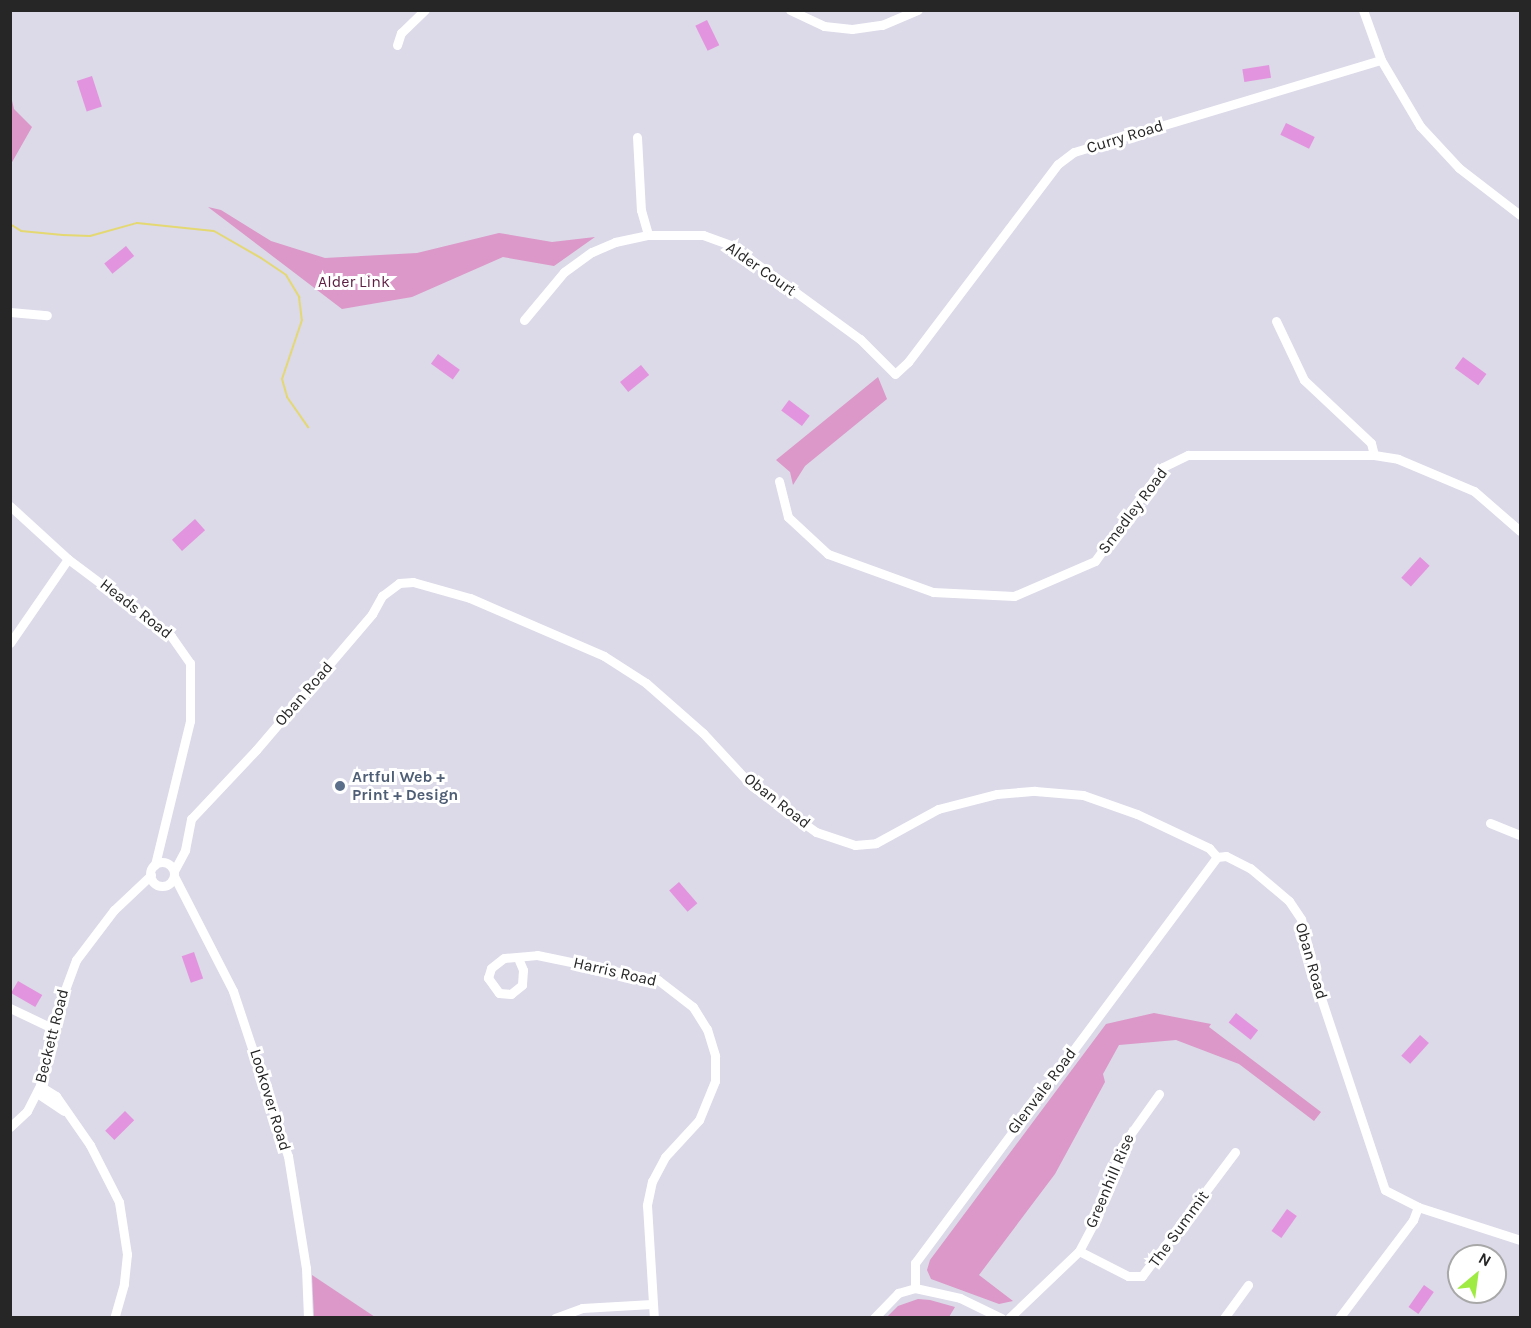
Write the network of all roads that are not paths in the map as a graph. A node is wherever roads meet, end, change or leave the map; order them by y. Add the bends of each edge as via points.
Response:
1 (425, 10) edge
2 (790, 10) edge
3 (918, 10) edge
4 (1363, 10) edge
5 (397, 45) dead end
6 (1381, 60) junction
7 (638, 137) dead end
8 (1521, 215) edge
9 (648, 235) junction
10 (10, 312) edge
11 (47, 315) dead end
12 (524, 320) dead end
13 (1276, 321) dead end
14 (895, 374) joint
15 (1374, 454) junction
16 (779, 481) dead end
17 (10, 506) edge
18 (1521, 531) edge
19 (68, 559) junction
20 (10, 643) edge
21 (1490, 822) dead end
22 (1521, 835) edge
23 (156, 852) junction
24 (1217, 857) junction
25 (170, 872) junction
26 (153, 874) junction
27 (518, 958) junction
28 (10, 1008) edge
29 (52, 1028) junction
30 (39, 1089) junction
31 (1159, 1094) dead end
32 (10, 1127) edge
33 (1235, 1152) dead end
34 (1418, 1206) junction
35 (1521, 1240) edge
36 (1079, 1251) junction
37 (1248, 1285) dead end
38 (915, 1288) junction
39 (652, 1304) junction
40 (114, 1317) edge
41 (308, 1317) edge
42 (555, 1317) edge
43 (654, 1317) edge
44 (874, 1317) edge
45 (1001, 1317) edge
46 (1009, 1317) edge
47 (1224, 1317) edge
48 (1339, 1317) edge

1 - 5 street via 401,33
2 - 3 street via 824,26 852,29 882,25
4 - 6 street
6 - 8 street via 1410,111 1438,147 1473,180
6 - 14 street, Curry Road via 1074,152 1058,164
7 - 9 street via 641,210
9 - 12 street, Alder Court via 615,242 582,258 564,272
9 - 14 street, Alder Court via 703,235 731,245 860,339
10 - 11 street
13 - 15 street via 1304,380 1371,442
15 - 16 street, Smedley Road via 1188,455 1163,466 1095,561 1014,596 933,592 828,554 788,517
15 - 18 street, Smedley Road via 1421,466 1474,491 1493,503
17 - 19 street, Heads Road
19 - 20 street
19 - 23 street, Heads Road via 171,636 190,663 189,728
21 - 22 street
23 - 25 street
23 - 26 street, Heads Road
24 - 25 street, Oban Road via 1209,848 1137,814 1083,795 1035,791 997,794 938,809 876,843 855,845 816,832 752,786 704,733 646,683 604,656 470,598 413,582 399,583 382,596 372,614 264,741 191,819 183,855
24 - 34 street, Oban Road via 1226,856 1250,868 1289,902 1301,919 1321,998 1381,1183 1390,1194
24 - 38 street, Glenvale Road via 915,1263
25 - 26 street
25 - 26 street, Beckett Road
25 - 41 street, Lookover Road via 234,991 288,1156 306,1268
26 - 29 street, Beckett Road via 114,910 76,960
27 - 27 street, Harris Road via 523,970 522,986 511,994 499,993 488,978 491,968 504,958
27 - 39 street, Harris Road via 537,955 658,980 693,1007 707,1029 715,1056 715,1081 699,1120 665,1157 652,1181 647,1205
28 - 29 street
29 - 30 street, Beckett Road
30 - 32 street, Beckett Road
30 - 40 street via 56,1096 102,1163 123,1217 126,1270
31 - 36 street, Greenhill Rise via 1122,1146 1098,1215
33 - 36 street, The Summit via 1142,1276 1128,1275
34 - 35 street, Oban Road
34 - 48 street via 1413,1220
36 - 46 street, Greenhill Rise
37 - 47 street
38 - 44 street via 898,1293
38 - 45 street via 960,1298
39 - 42 street via 582,1308
39 - 43 street, Harris Road

